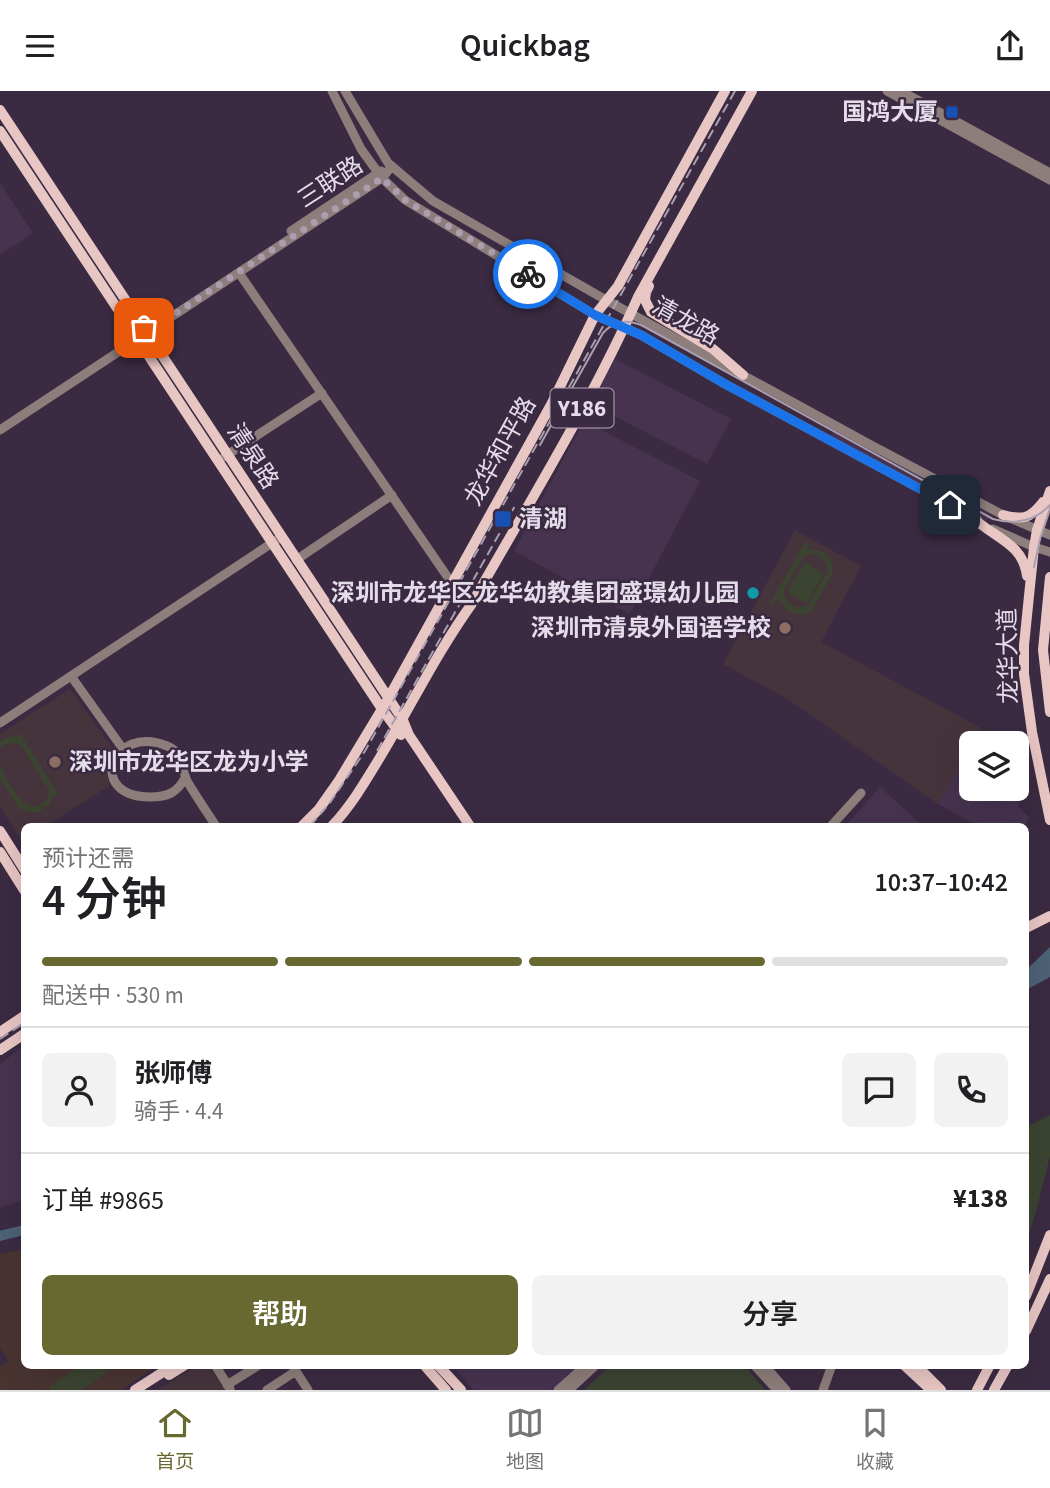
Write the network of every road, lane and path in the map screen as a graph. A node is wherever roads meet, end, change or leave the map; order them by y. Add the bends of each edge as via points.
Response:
1 (332, 91) edge
2 (345, 91) edge
3 (725, 91) edge
4 (752, 91) edge
5 (887, 91) edge
6 (901, 91) edge
7 (0, 110) edge
8 (0, 131) edge
9 (392, 166) junction
10 (1050, 173) edge
11 (380, 175) junction
12 (1050, 180) edge
13 (658, 261) junction
14 (239, 272) junction
15 (606, 300) junction
16 (631, 313) junction
17 (595, 315) junction
18 (625, 326) junction
19 (141, 333) junction
20 (743, 375) junction
21 (322, 393) junction
22 (0, 423) edge
23 (0, 430) edge
24 (223, 458) junction
25 (1050, 491) edge
26 (392, 495) junction
27 (1003, 515) junction
28 (972, 517) junction
29 (1037, 530) junction
30 (1050, 534) edge
31 (277, 540) junction
32 (1034, 547) junction
33 (1050, 552) edge
34 (296, 560) junction
35 (1050, 577) edge
36 (452, 582) junction
37 (1029, 589) junction
38 (471, 605) junction
39 (71, 676) junction
40 (385, 704) junction
41 (1050, 712) edge
42 (0, 723) edge
43 (400, 725) junction
44 (123, 749) junction
45 (185, 778) junction
46 (861, 793) dead end
47 (1050, 820) edge
48 (214, 823) edge
49 (305, 823) edge
50 (334, 823) edge
51 (460, 823) edge
52 (468, 823) edge
53 (834, 823) edge
54 (0, 831) edge
55 (0, 852) edge
56 (21, 864) edge
57 (21, 885) edge
58 (1050, 916) edge
59 (1050, 924) edge
60 (1029, 926) edge
61 (1029, 934) edge
62 (21, 1018) edge
63 (0, 1032) edge
64 (21, 1036) edge
65 (0, 1050) edge
66 (1050, 1235) edge
67 (1050, 1279) edge
68 (1029, 1288) edge
69 (1029, 1324) edge
70 (167, 1369) edge
71 (179, 1369) edge
72 (218, 1369) edge
73 (254, 1369) edge
74 (293, 1369) edge
75 (295, 1369) edge
76 (428, 1369) edge
77 (442, 1369) edge
78 (582, 1369) edge
79 (592, 1369) edge
80 (758, 1369) edge
81 (768, 1369) edge
82 (831, 1369) edge
83 (910, 1369) edge
84 (920, 1369) edge
85 (988, 1369) edge
86 (1006, 1369) edge
87 (979, 1385) edge
88 (229, 1387) edge
89 (135, 1390) edge
90 (146, 1390) edge
91 (267, 1390) edge
92 (308, 1390) edge
93 (446, 1390) edge
94 (461, 1390) edge
95 (558, 1390) edge
96 (569, 1390) edge
97 (776, 1390) edge
98 (786, 1390) edge
99 (824, 1390) edge
100 (939, 1390) edge
101 (969, 1390) edge
102 (994, 1390) edge

1 - 11 street, 清龙路 via 361,149
2 - 9 street, 清龙路
3 - 15 main road, 龙华和平路 / Y186 via 618,286
4 - 13 main road, 龙华和平路 / Y186
5 - 12 street
6 - 10 street
7 - 19 main road, 清泉路 via 138,317
8 - 19 main road, 清泉路
9 - 11 street, 三联路
9 - 15 street, 清龙路 via 433,201
11 - 14 street, 三联路
11 - 17 street, 清龙路 via 405,200
11 - 19 street, 三联路
13 - 16 main road, 龙华和平路 / Y186
13 - 20 main road via 646,292 648,308 713,349
14 - 19 street, 三联路
14 - 21 street
15 - 16 street, 清龙路
15 - 17 main road, 龙华和平路 / Y186
16 - 18 main road, 龙华和平路 / Y186
16 - 20 street, 清龙路
17 - 18 street, 清龙路
17 - 36 main road, 龙华和平路 / Y186 via 552,403
18 - 28 street, 清龙路
18 - 38 main road, 龙华和平路 / Y186
19 - 22 street, 三联路
19 - 23 street, 三联路
19 - 24 main road, 清泉路
20 - 27 street, 清龙路
21 - 24 street
21 - 26 street
24 - 31 main road, 清泉路
25 - 27 main road via 1030,516
25 - 29 main road, 龙华大道
26 - 34 street
26 - 36 street
27 - 29 street, 清龙路
28 - 32 street, 清龙路
28 - 37 main road via 1017,551
29 - 30 street, 清龙路
29 - 32 main road, 龙华大道
31 - 34 main road, 清泉路
31 - 39 street
31 - 40 main road, 清泉路
32 - 33 street, 清龙路
32 - 37 main road, 龙华大道
34 - 40 main road, 清泉路
35 - 41 main road, 龙华大道 via 1044,656
36 - 38 street
36 - 40 main road, 龙华和平路 / Y186
37 - 47 main road, 龙华大道 via 1024,674
38 - 43 main road, 龙华和平路 / Y186
39 - 42 street
39 - 44 street
40 - 43 main road, 清泉路
40 - 49 main road, 龙华和平路 / Y186 via 338,782
43 - 50 main road, 龙华和平路 / Y186
43 - 51 main road, 清泉路
43 - 52 main road, 清泉路
44 - 45 street via 144,741 174,749
44 - 45 street via 112,767 118,786 126,792 140,797 170,795
45 - 48 street
46 - 53 street
54 - 56 main road
55 - 57 main road
58 - 60 main road
59 - 61 main road
62 - 63 main road
64 - 65 main road
66 - 68 main road
67 - 69 main road
70 - 89 main road
71 - 90 main road
72 - 88 street
73 - 88 street
74 - 91 street
75 - 92 street
76 - 93 main road
77 - 94 main road
78 - 95 street
79 - 96 street
80 - 97 street
81 - 98 street
82 - 99 street
83 - 100 main road
84 - 100 main road
85 - 87 main road
86 - 102 main road
87 - 101 main road

